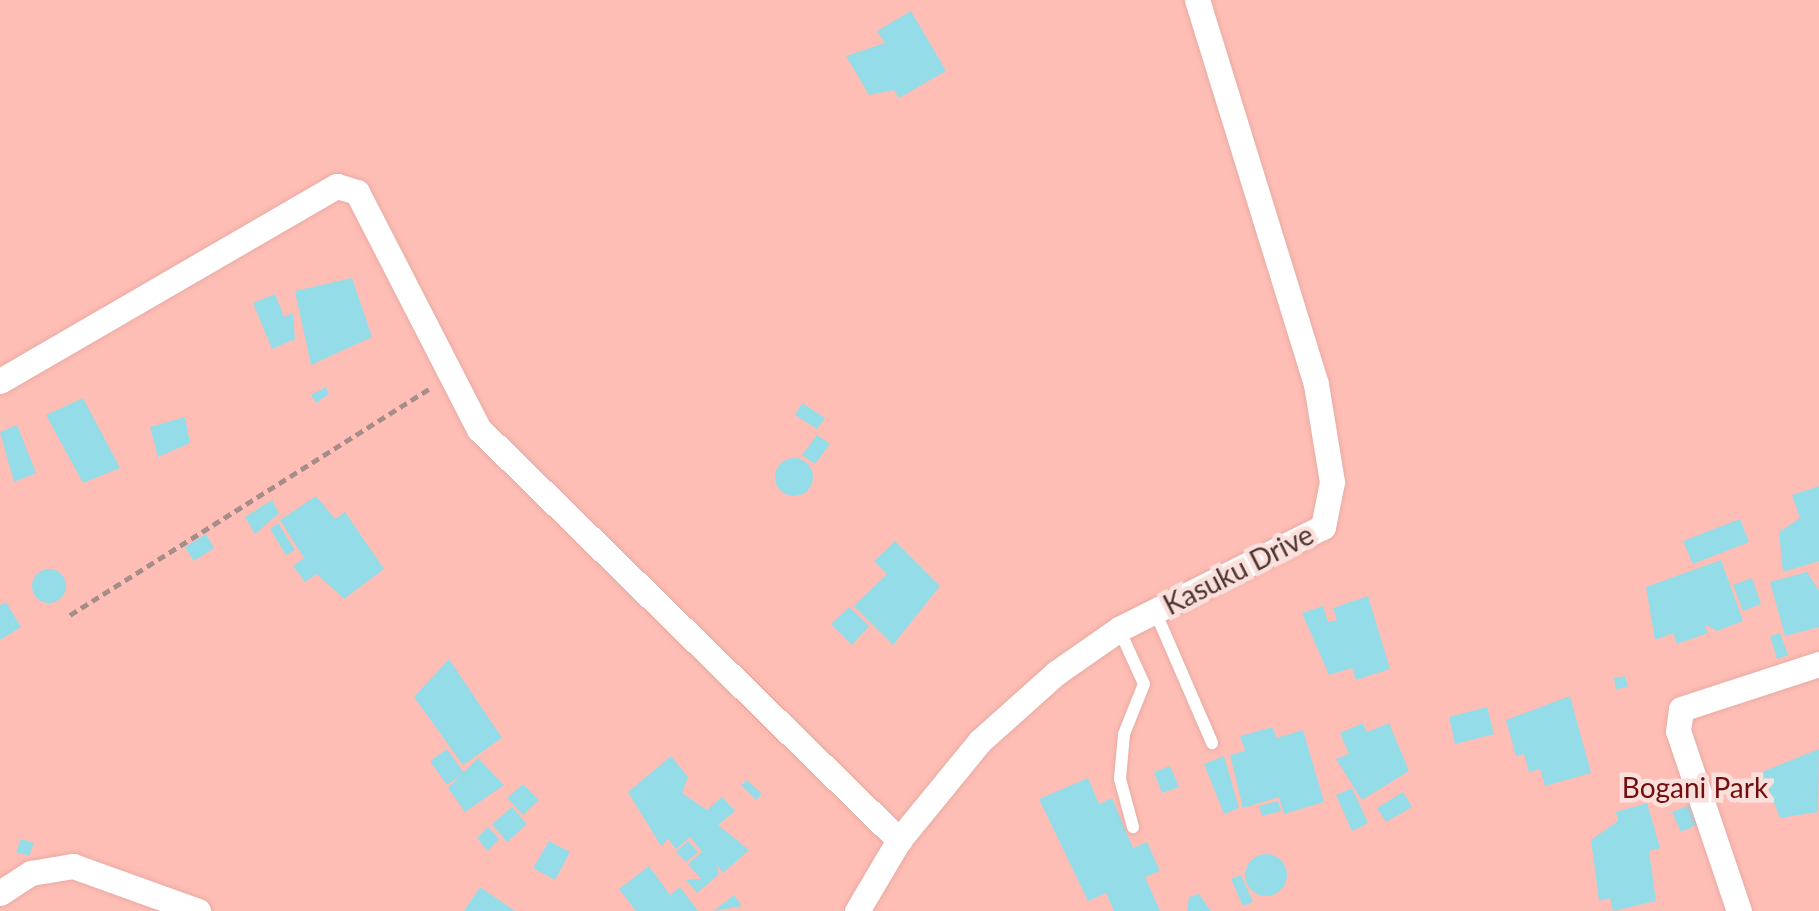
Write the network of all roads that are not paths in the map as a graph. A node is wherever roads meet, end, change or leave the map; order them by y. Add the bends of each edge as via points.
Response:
1 (1197, 0) edge
2 (0, 381) edge
3 (1155, 611) junction
4 (1119, 629) junction
5 (1819, 664) edge
6 (1212, 743) dead end
7 (1133, 827) dead end
8 (900, 840) junction
9 (0, 893) edge
10 (198, 911) edge
11 (858, 911) edge
12 (1738, 911) edge

1 - 3 street, Kasuku Drive via 1316,384 1332,482 1322,527
2 - 8 street via 338,186 375,210 446,379 479,429
3 - 4 street, Kasuku Drive
3 - 6 lane
4 - 7 lane via 1144,684 1124,734 1120,779
4 - 8 street, Kasuku Drive via 980,741
5 - 12 street via 1681,709 1678,730
8 - 11 street, Kasuku Drive
9 - 10 street via 31,872 72,866

